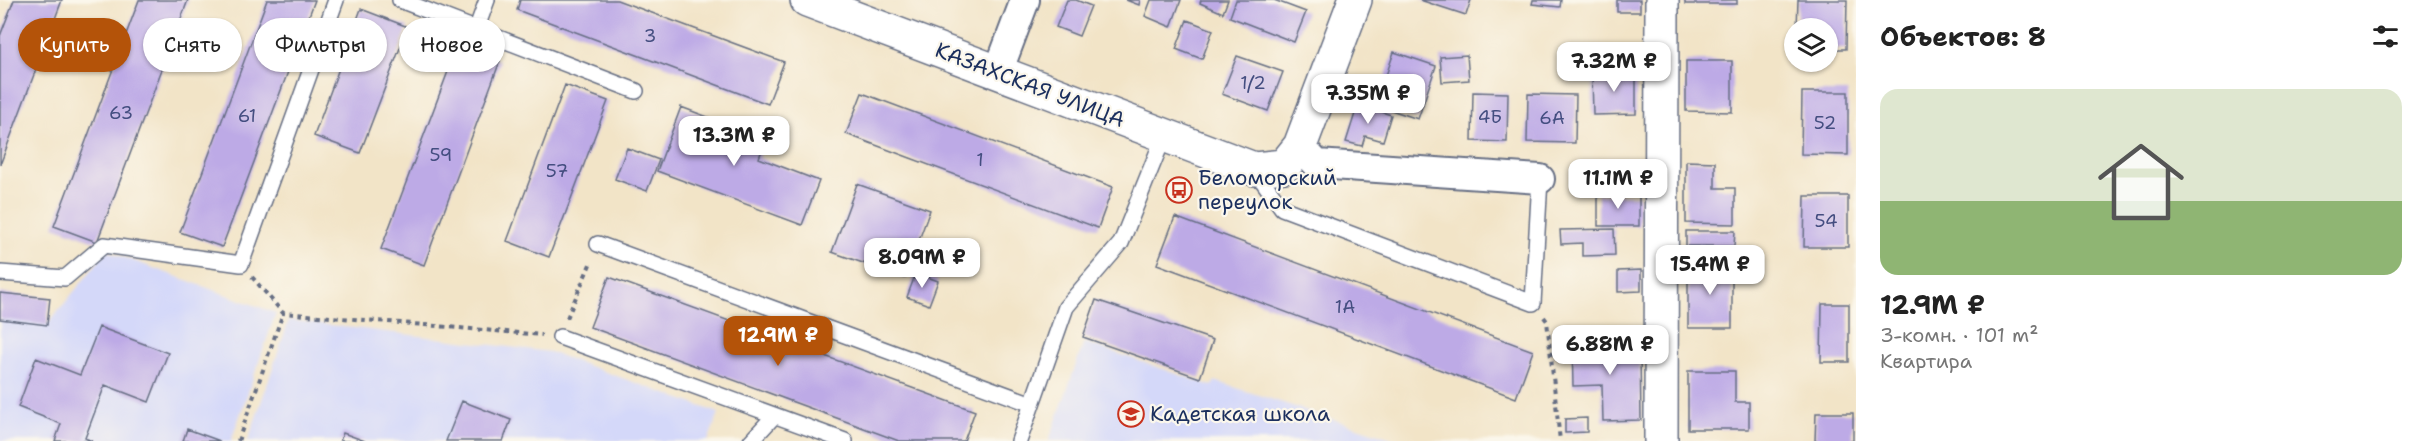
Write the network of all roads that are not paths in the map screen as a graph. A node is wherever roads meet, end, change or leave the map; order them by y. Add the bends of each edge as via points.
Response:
1 (336, 0) edge
2 (400, 0) edge
3 (487, 0) edge
4 (807, 0) edge
5 (1025, 0) edge
6 (1355, 0) edge
7 (1662, 0) edge
8 (446, 18) edge
9 (480, 18) edge
10 (505, 41) edge
11 (998, 72) junction
12 (636, 91) dead end
13 (1164, 136) junction
14 (1300, 146) junction
15 (1254, 169) junction
16 (1540, 179) joint
17 (598, 244) road end
18 (0, 273) edge
19 (560, 337) road end
20 (1032, 404) junction
21 (774, 417) junction
22 (751, 441) edge
23 (845, 441) edge
24 (1019, 441) edge
25 (1661, 441) edge

1 - 18 lane via 241,264 104,245 65,278
2 - 8 lane
3 - 9 lane
4 - 11 main road, КАЗАХСКАЯ УЛИЦА
5 - 11 street
6 - 14 main road
7 - 25 main road
10 - 12 lane
11 - 13 main road, КАЗАХСКАЯ УЛИЦА
13 - 15 main road, КАЗАХСКАЯ УЛИЦА
13 - 20 lane via 1121,243 1066,307
14 - 15 main road via 1284,166
14 - 16 street via 1317,164
15 - 16 lane via 1282,208 1533,303
17 - 20 lane
19 - 21 lane
20 - 24 lane
21 - 22 lane
21 - 23 lane

